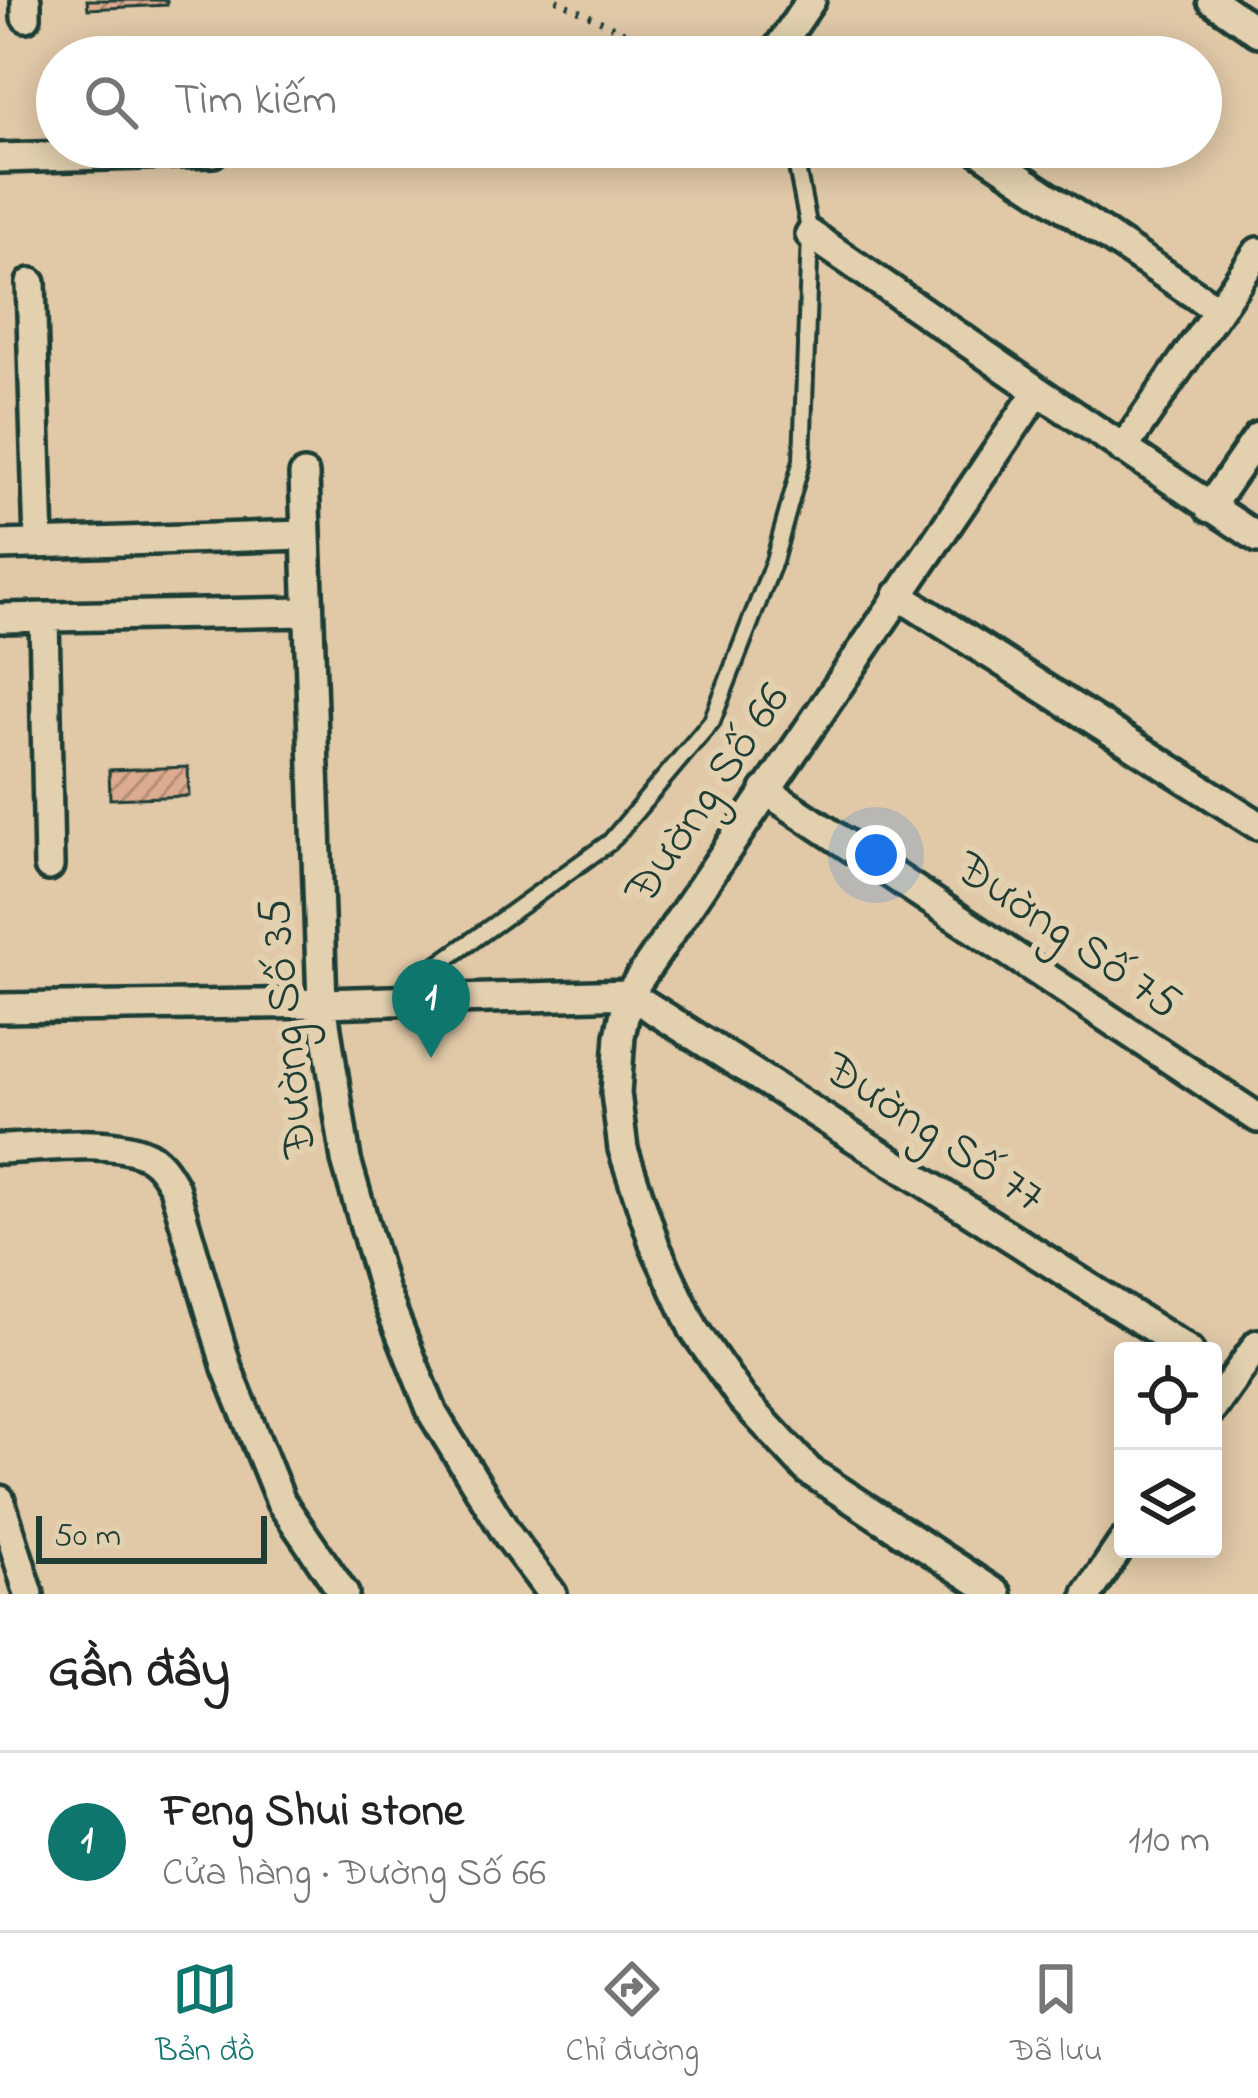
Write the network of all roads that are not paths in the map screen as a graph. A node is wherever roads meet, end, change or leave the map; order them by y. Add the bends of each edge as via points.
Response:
1 (811, 0) edge
2 (1212, 0) edge
3 (1258, 32) edge
4 (787, 36) edge
5 (36, 157) edge
6 (0, 158) edge
7 (797, 168) edge
8 (1005, 168) edge
9 (811, 234) junction
10 (1258, 252) edge
11 (31, 283) dead end
12 (1218, 310) junction
13 (1038, 392) junction
14 (1258, 436) edge
15 (1123, 449) junction
16 (304, 475) dead end
17 (1209, 508) junction
18 (305, 536) junction
19 (1258, 538) edge
20 (39, 544) junction
21 (0, 545) edge
22 (898, 595) junction
23 (308, 612) junction
24 (44, 616) junction
25 (0, 618) edge
26 (765, 790) junction
27 (1258, 824) edge
28 (50, 866) dead end
29 (437, 964) dead end
30 (629, 994) junction
31 (322, 1003) junction
32 (0, 1008) edge
33 (1258, 1118) edge
34 (0, 1149) edge
35 (1175, 1342) edge
36 (1258, 1344) edge
37 (1223, 1373) edge
38 (0, 1500) edge
39 (1114, 1555) edge
40 (29, 1594) edge
41 (344, 1594) edge
42 (552, 1594) edge
43 (997, 1594) edge
44 (1088, 1594) edge

1 - 4 street
2 - 3 street
5 - 6 street
7 - 9 lane
8 - 12 street
9 - 13 street
9 - 29 lane via 802,460 774,562 712,721 610,842
10 - 12 street
11 - 20 street
12 - 15 street
13 - 15 street
13 - 22 street, Đường Số 66
14 - 17 street
15 - 17 street
16 - 18 street, Đường Số 35
17 - 19 street
18 - 20 street
18 - 23 street, Đường Số 35
20 - 21 street
22 - 26 street, Đường Số 66
22 - 27 street
23 - 24 street
23 - 31 street, Đường Số 35
24 - 25 street
24 - 28 street
26 - 30 street, Đường Số 66
26 - 33 street, Đường Số 75
30 - 31 street
30 - 35 street, Đường Số 77
30 - 43 street via 616,1093 622,1149 694,1330 742,1399 809,1471
31 - 32 street
31 - 42 street, Đường Số 35 via 346,1160 383,1289 433,1414
34 - 41 street via 109,1145 163,1167 227,1369 281,1502
36 - 37 street
38 - 40 street
39 - 44 street

